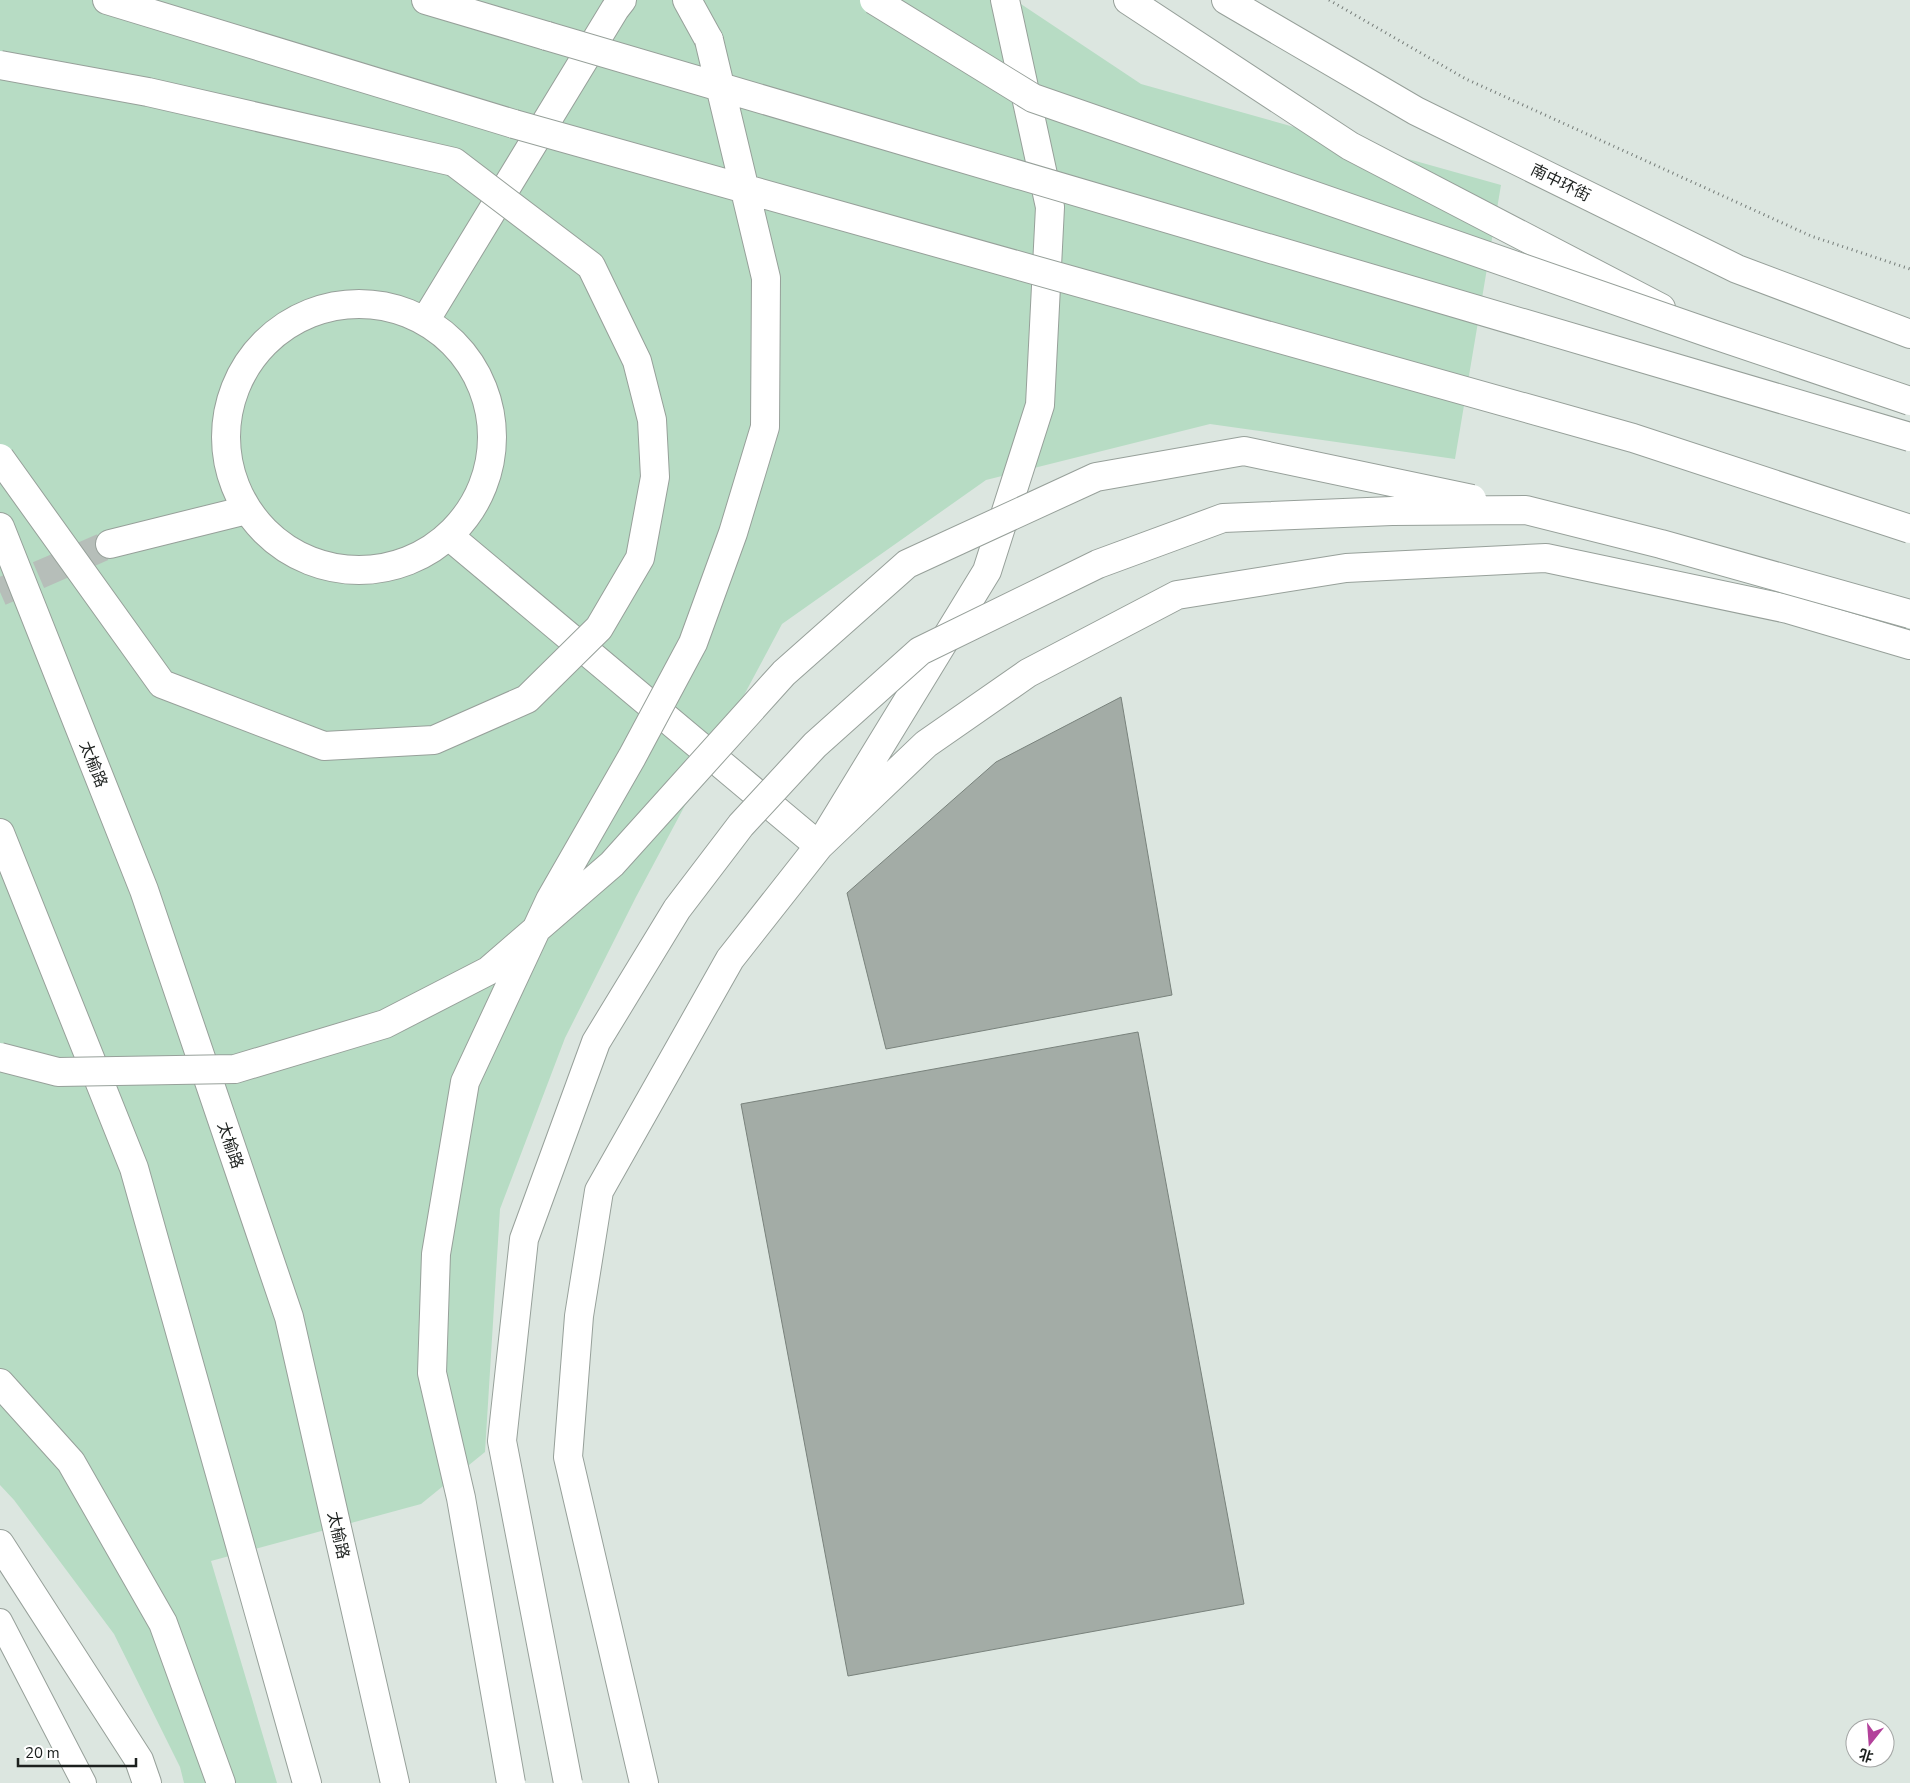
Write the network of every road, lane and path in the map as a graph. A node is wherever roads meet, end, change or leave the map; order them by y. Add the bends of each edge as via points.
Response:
1 (107, 0) edge
2 (426, 0) edge
3 (687, 0) edge
4 (874, 0) edge
5 (1004, 0) edge
6 (1128, 0) edge
7 (1226, 0) edge
8 (1329, 0) edge
9 (612, 3) edge
10 (0, 65) edge
11 (1910, 269) edge
12 (425, 321) junction
13 (1712, 334) junction
14 (1910, 334) edge
15 (1910, 401) edge
16 (1910, 437) edge
17 (0, 458) edge
18 (246, 510) junction
19 (1526, 510) junction
20 (0, 528) edge
21 (1910, 529) edge
22 (449, 536) junction
23 (110, 544) tunnel mouth
24 (1910, 614) edge
25 (1910, 646) edge
26 (0, 833) edge
27 (819, 846) junction
28 (0, 1057) edge
29 (0, 1383) edge
30 (0, 1544) edge
31 (0, 1621) edge
32 (84, 1783) edge
33 (147, 1783) edge
34 (221, 1783) edge
35 (307, 1783) edge
36 (395, 1783) edge
37 (511, 1783) edge
38 (568, 1783) edge
39 (644, 1783) edge

1 - 21 main road, bridge via 514,124 1633,438
2 - 16 main road, bridge
3 - 37 main road, bridge via 709,40 766,278 765,427 733,533 694,643 550,900 465,1082 436,1254 432,1373 461,1498
4 - 13 main road, bridge via 1033,98
5 - 27 main road via 1050,207 1040,405 987,571
6 - 13 main road, bridge via 1350,146
7 - 14 main road, 南中环街 via 1416,111 1728,264
8 - 11 path via 1466,79 1811,236
9 - 12 main road
10 - 17 main road, bridge via 148,92 454,162 591,266 637,361 652,420 655,477 640,558 599,628 527,699 434,740 324,746 162,684
12 - 18 main road via 384,306 339,305 296,319 261,345 236,382 225,425 229,469
12 - 22 main road via 458,348 481,383 492,423 490,465 475,504
13 - 15 main road, bridge
18 - 22 main road via 278,544 319,564 346,568 365,570 410,561
18 - 23 main road
19 - 24 main road, bridge
19 - 28 main road, bridge via 1244,450 1096,477 907,564 784,673 612,864 488,971 385,1024 235,1069 58,1072
19 - 38 main road, bridge via 1392,511 1224,518 1098,564 920,651 815,744 741,825 677,909 596,1042 524,1239 502,1441
20 - 36 main road, 太榆路 via 144,890 289,1317
22 - 27 main road
25 - 27 main road via 1788,609 1546,558 1346,568 1176,595 1020,678 926,744
26 - 35 main road via 134,1168
27 - 39 main road via 730,959 599,1191 579,1316 568,1457
29 - 34 main road via 71,1462 163,1623
30 - 33 main road via 139,1760
31 - 32 lane

